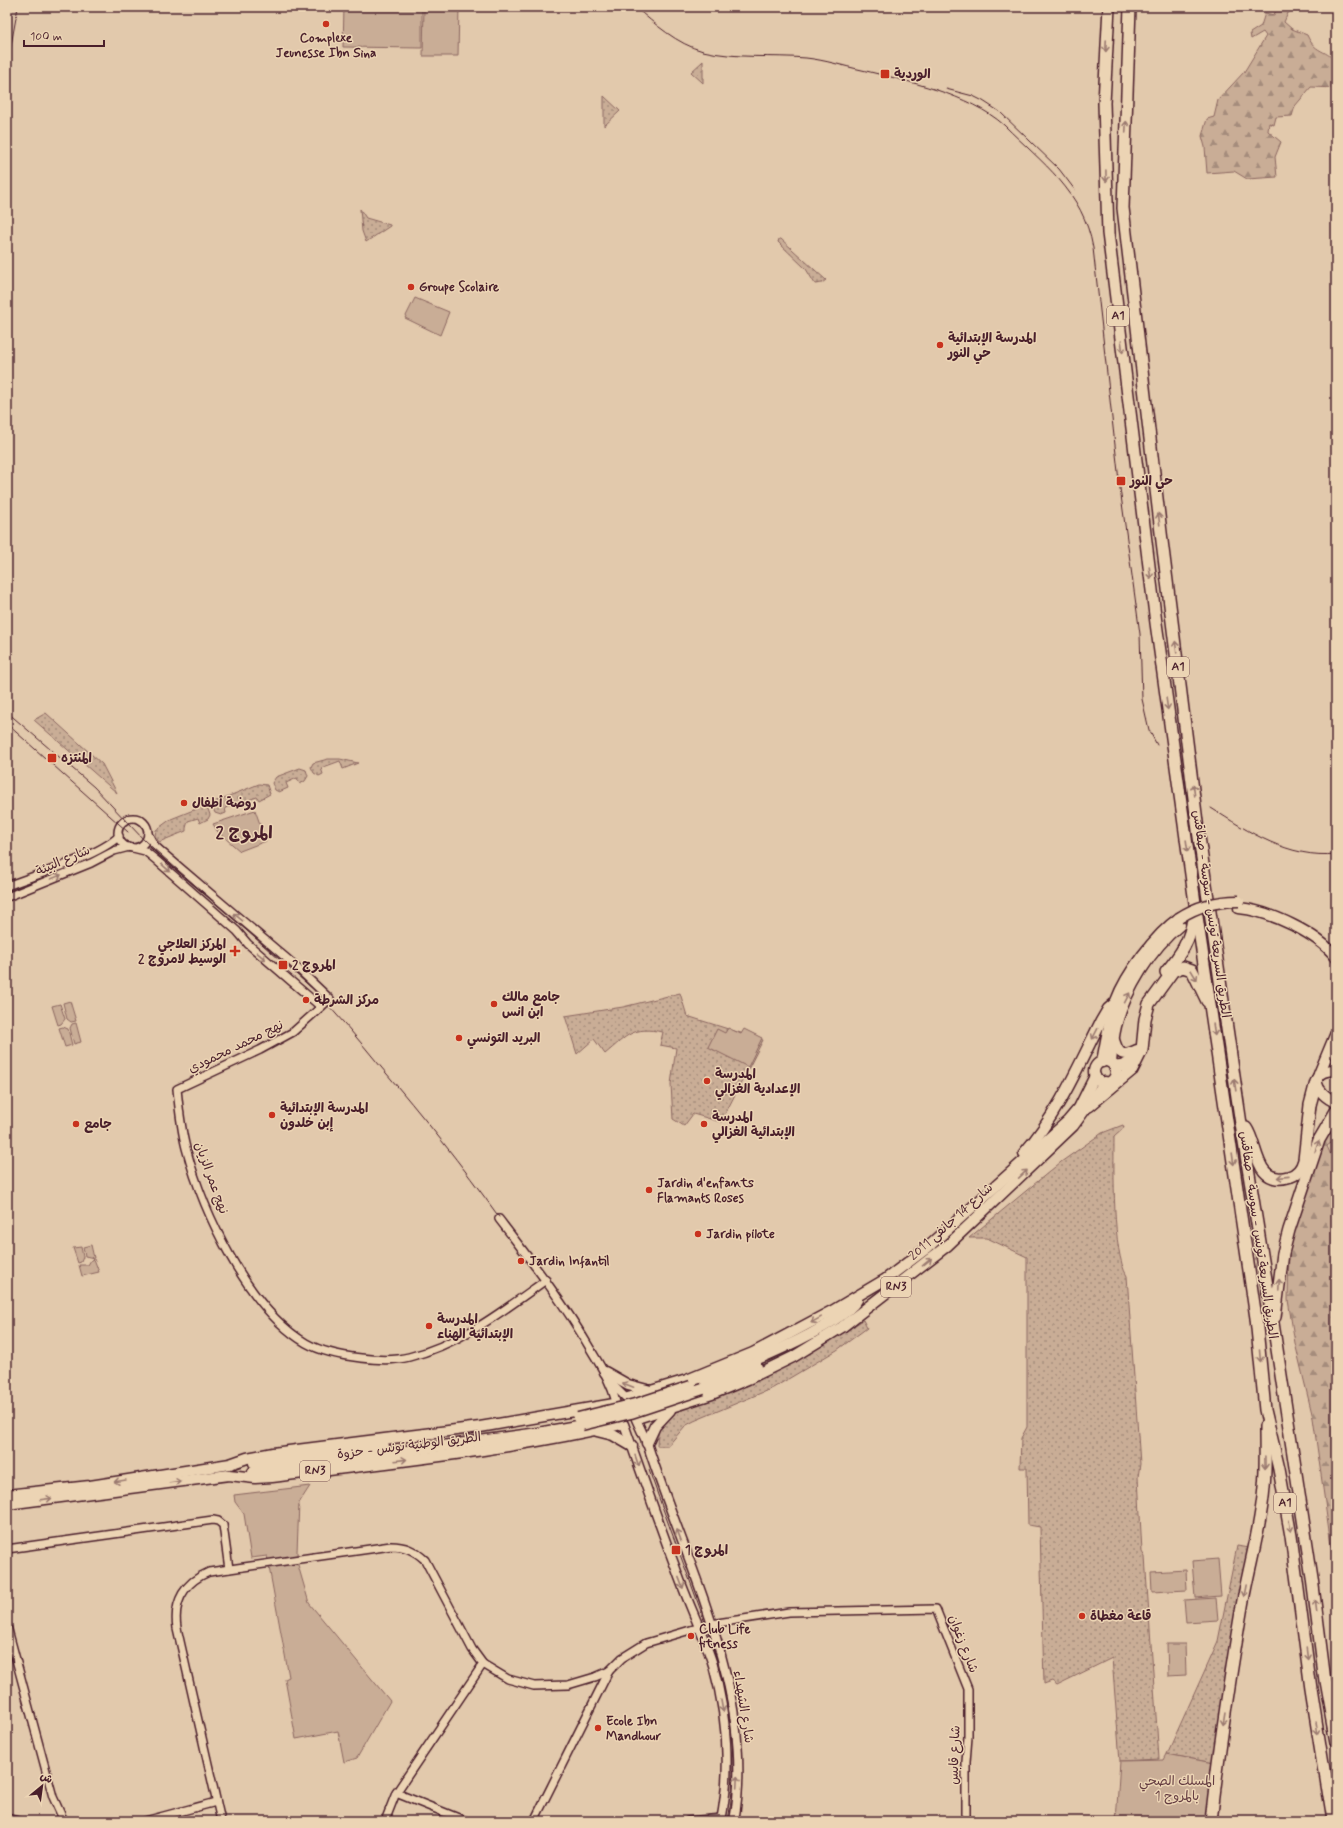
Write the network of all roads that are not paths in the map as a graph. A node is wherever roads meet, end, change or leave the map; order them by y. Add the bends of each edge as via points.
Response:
1 (1108, 7) edge
2 (1130, 7) edge
3 (148, 834) junction
4 (119, 836) junction
5 (131, 847) junction
6 (7, 886) edge
7 (7, 897) edge
8 (1195, 903) junction
9 (1239, 905) junction
10 (1179, 922) junction
11 (1336, 947) edge
12 (1336, 957) edge
13 (1116, 1002) junction
14 (321, 1007) junction
15 (1211, 1007) junction
16 (1336, 1033) edge
17 (1113, 1038) junction
18 (1137, 1050) junction
19 (1109, 1064) junction
20 (1336, 1070) edge
21 (1095, 1076) junction
22 (1318, 1078) junction
23 (1104, 1082) junction
24 (177, 1089) joint
25 (1336, 1102) edge
26 (1089, 1106) junction
27 (1336, 1111) edge
28 (1241, 1124) junction
29 (1005, 1177) junction
30 (499, 1219) dead end
31 (546, 1280) junction
32 (858, 1296) junction
33 (866, 1310) junction
34 (1274, 1323) junction
35 (606, 1376) junction
36 (701, 1386) junction
37 (653, 1391) junction
38 (627, 1398) junction
39 (615, 1403) junction
40 (673, 1408) junction
41 (1265, 1410) junction
42 (636, 1418) junction
43 (580, 1422) junction
44 (623, 1424) junction
45 (592, 1431) junction
46 (647, 1443) junction
47 (632, 1446) junction
48 (230, 1464) junction
49 (229, 1475) junction
50 (7, 1495) edge
51 (7, 1504) edge
52 (7, 1549) edge
53 (229, 1569) junction
54 (711, 1624) junction
55 (7, 1626) edge
56 (699, 1628) junction
57 (483, 1664) junction
58 (609, 1671) junction
59 (1325, 1680) junction
60 (968, 1689) joint
61 (1336, 1709) edge
62 (1336, 1742) edge
63 (396, 1793) junction
64 (216, 1802) junction
65 (7, 1818) edge
66 (722, 1820) edge
67 (18, 1821) edge
68 (64, 1821) edge
69 (145, 1821) edge
70 (221, 1821) edge
71 (385, 1821) edge
72 (466, 1821) edge
73 (534, 1821) edge
74 (688, 1821) edge
75 (734, 1821) edge
76 (966, 1821) edge
77 (1211, 1821) edge
78 (1332, 1821) edge

1 -> 8 highway, الطريق السريعة تونس - سوسة - صفاقس / A1 via 1104,103 1108,233 1157,631
28 -> 2 highway, الطريق السريعة تونس - سوسة - صفاقس / A1 via 1198,830 1123,208
3 - 4 street via 144,823 130,819 121,825
3 - 5 street via 142,845
14 -> 3 street, نهج محمد محمودي via 330,999 154,845
4 - 5 street via 122,843
4 - 6 street, شارع البيئة via 111,844
7 -> 5 street, شارع البيئة via 114,851
5 -> 14 street via 145,851 156,860
8 - 15 highway, الطريق السريعة تونس - سوسة - صفاقس / A1
8 - 18 highway via 1193,924 1187,943 1149,995 1143,1008
9 - 10 highway, bridge via 1225,902 1204,906
9 - 11 highway via 1259,905 1275,911 1318,932
9 - 12 highway via 1268,914 1310,934
10 - 13 highway via 1162,932 1145,953
17 -> 10 highway via 1122,1008 1142,968
13 - 19 highway via 1110,1022
13 -> 29 highway via 1101,1021 1049,1122
14 - 24 street, نهج محمد محمودي via 297,1029 267,1047
26 -> 15 highway via 1132,1070 1142,1050 1149,1004 1173,971 1182,967 1192,970
15 -> 41 highway, الطريق السريعة تونس - سوسة - صفاقس / A1 via 1256,1318
16 - 22 highway
17 - 18 highway via 1122,1054
17 - 19 highway
18 - 19 highway via 1129,1063 1122,1067
19 - 21 highway, شارع 14 جانفي 2011 / RN3 via 1096,1066
19 - 23 highway, شارع 14 جانفي 2011 / RN3 via 1116,1074 1113,1079
20 - 22 highway via 1324,1071
21 - 23 highway
21 - 29 highway, شارع 14 جانفي 2011 / RN3 via 1073,1116
22 - 25 highway via 1317,1087
22 -> 28 highway via 1310,1105 1304,1160 1301,1168 1294,1174 1286,1178 1277,1178 1265,1172 1257,1160 1248,1133
23 - 26 highway, شارع 14 جانفي 2011 / RN3
24 - 31 street, نهج عمر الزيان via 182,1133 190,1163 220,1236 249,1288 264,1307 285,1328 306,1343 326,1352 373,1360 394,1359 432,1350 466,1334
33 -> 26 highway, شارع 14 جانفي 2011 / RN3 via 948,1245 1073,1126
34 -> 27 highway via 1282,1253 1319,1140
28 - 34 highway, الطريق السريعة تونس - سوسة - صفاقس / A1
29 - 32 highway, شارع 14 جانفي 2011 / RN3 via 914,1259
30 - 31 street
31 - 35 street
32 - 36 highway via 848,1310 816,1330
32 -> 37 highway, شارع 14 جانفي 2011 / RN3 via 753,1353
33 - 36 highway via 856,1313 782,1356 741,1375
33 - 40 highway, شارع 14 جانفي 2011 / RN3 via 830,1336 793,1357 728,1388
59 -> 34 highway, الطريق السريعة تونس - سوسة - صفاقس / A1
37 -> 35 highway
35 - 38 street
35 - 39 street
36 - 43 highway, bridge via 655,1406
37 - 38 highway, شارع 14 جانفي 2011 / RN3
38 - 39 highway, الطريق الوطنية تونس - حزوة / RN3
38 - 42 highway via 636,1404
39 - 44 highway via 612,1410 614,1417
39 - 48 highway, الطريق الوطنية تونس - حزوة / RN3 via 495,1424 272,1453
40 - 42 highway, شارع 14 جانفي 2011 / RN3
40 - 46 highway via 659,1421
41 -> 77 highway via 1264,1486 1219,1747
41 -> 78 highway, الطريق السريعة تونس - سوسة - صفاقس / A1 via 1292,1536 1311,1689
42 - 44 highway, الطريق الوطنية تونس - حزوة / RN3 via 630,1423
42 - 46 main road, شارع الشهداء
43 - 48 highway via 251,1464
43 - 49 highway via 538,1433
44 - 45 highway, الطريق الوطنية تونس - حزوة / RN3
44 - 47 main road, شارع الشهداء
45 - 47 highway via 613,1435
49 -> 45 highway, الطريق الوطنية تونس - حزوة / RN3 via 272,1477 493,1448
54 -> 46 main road, شارع الشهداء
47 -> 56 main road, شارع الشهداء
48 -> 50 highway, الطريق الوطنية تونس - حزوة / RN3 via 90,1486
51 -> 49 highway, الطريق الوطنية تونس - حزوة / RN3
52 - 53 street via 213,1520 223,1525
53 - 57 street via 404,1546 419,1554 429,1566 472,1649
53 - 64 street via 209,1572 193,1580 182,1593 176,1610 184,1662
54 - 56 street
54 - 60 street, شارع زغوان via 789,1612 936,1608
75 -> 54 main road, شارع الشهداء via 738,1779 734,1707
55 - 68 street via 53,1797
56 - 58 street via 646,1642 622,1658
56 -> 66 main road, شارع الشهداء via 713,1665 722,1708 727,1780
57 - 58 street via 498,1674 522,1684 546,1687 568,1685
57 - 63 street
58 - 73 street
59 - 61 highway
59 - 62 highway, الطريق السريعة تونس - سوسة - صفاقس / A1
60 - 76 street, شارع قابس
63 - 71 street
63 - 72 street
64 - 69 street
64 - 70 street
65 - 67 street
66 - 74 street

